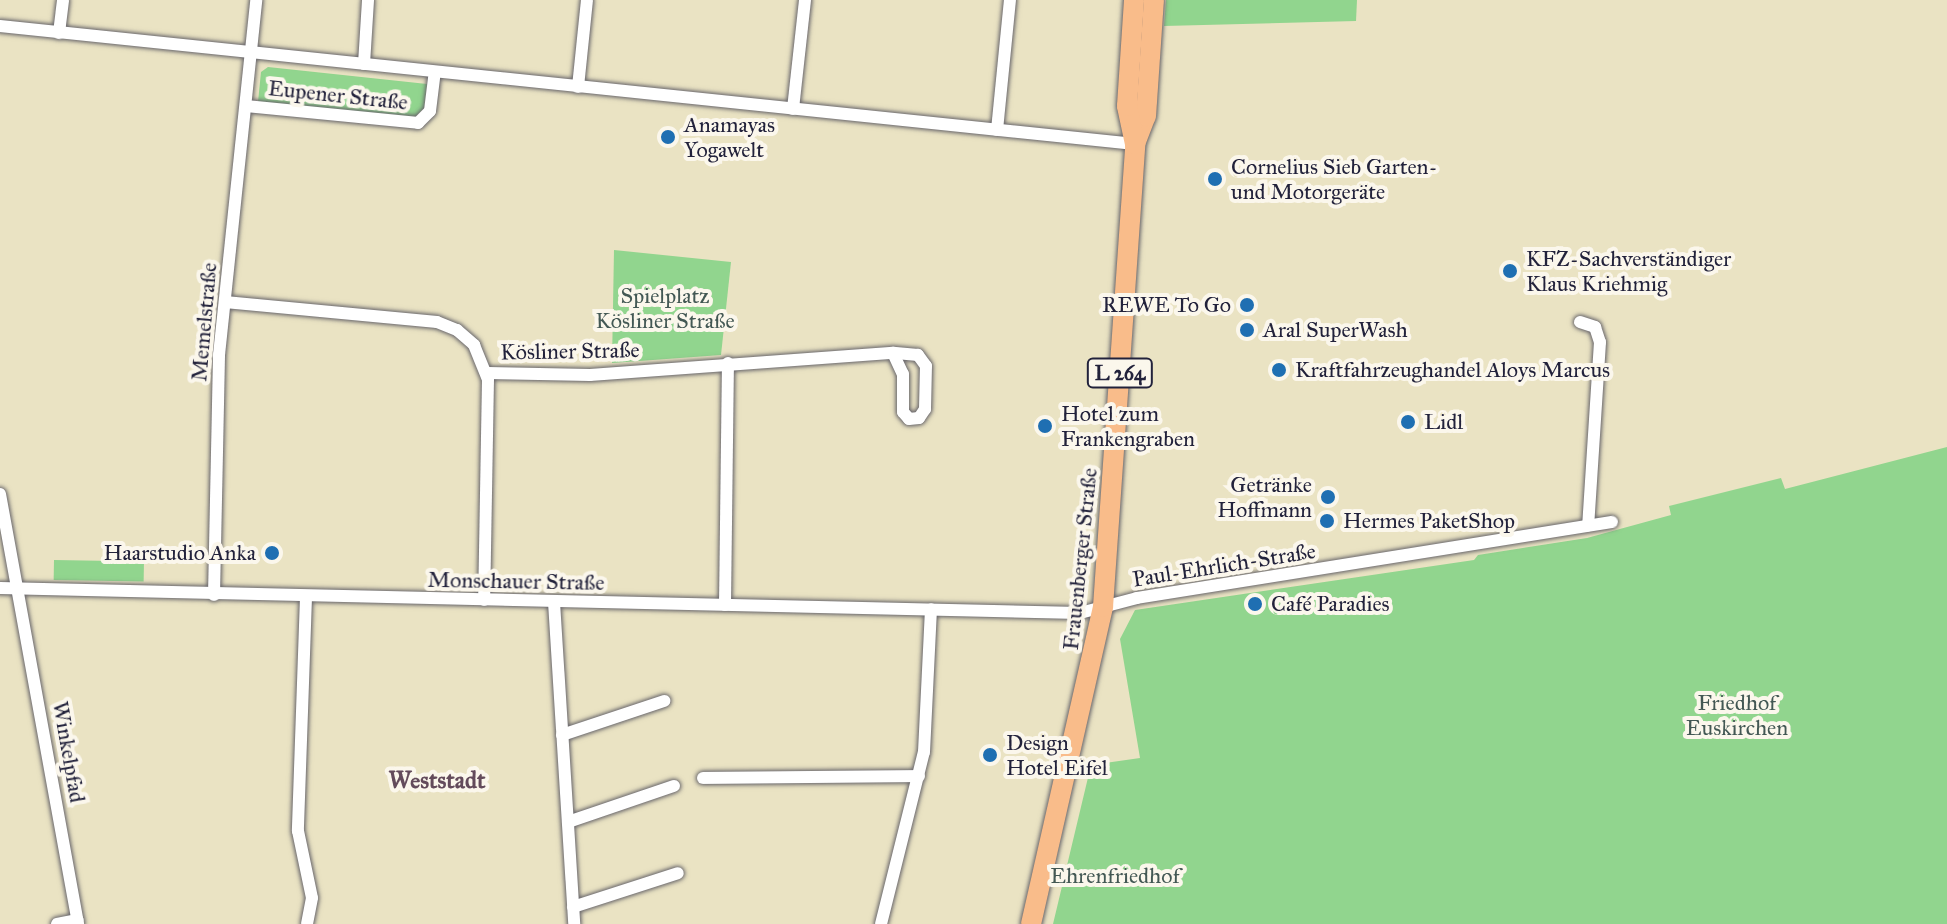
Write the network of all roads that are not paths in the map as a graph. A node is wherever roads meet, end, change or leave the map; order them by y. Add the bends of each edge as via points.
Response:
1 (63, 0) edge
2 (256, 0) edge
3 (368, 0) edge
4 (587, 0) edge
5 (805, 0) edge
6 (1010, 0) edge
7 (1134, 0) edge
8 (1154, 0) edge
9 (0, 26) edge
10 (59, 33) junction
11 (252, 54) junction
12 (364, 64) junction
13 (435, 72) junction
14 (578, 87) junction
15 (246, 106) junction
16 (793, 109) junction
17 (997, 130) junction
18 (1135, 144) junction
19 (225, 302) junction
20 (1580, 322) dead end
21 (893, 353) junction
22 (728, 363) junction
23 (488, 373) junction
24 (0, 494) edge
25 (1612, 522) dead end
26 (1588, 526) junction
27 (0, 588) edge
28 (19, 591) junction
29 (214, 595) junction
30 (306, 597) junction
31 (484, 600) junction
32 (554, 602) junction
33 (725, 605) junction
34 (1103, 607) junction
35 (931, 609) junction
36 (664, 701) dead end
37 (562, 735) junction
38 (919, 776) junction
39 (703, 778) dead end
40 (674, 786) dead end
41 (568, 822) junction
42 (678, 873) dead end
43 (573, 907) junction
44 (78, 922) edge
45 (57, 924) edge
46 (307, 924) edge
47 (574, 924) edge
48 (881, 924) edge
49 (1031, 924) edge

1 - 10 street
2 - 11 street, Eupener Straße
3 - 12 street, Eupener Straße
4 - 14 street
5 - 16 street
6 - 17 street
7 - 18 main road, Frauenberger Straße / L 264 via 1127,106
8 - 18 main road, Frauenberger Straße / L 264 via 1146,116
9 - 10 street, Eupener Straße
10 - 11 street, Eupener Straße
11 - 12 street, Eupener Straße
11 - 15 street, Memelstraße
12 - 13 street, Eupener Straße
13 - 14 street, Eupener Straße
13 - 15 street, Eupener Straße via 430,111 418,123
14 - 16 street, Eupener Straße
15 - 19 street, Memelstraße
16 - 17 street, Eupener Straße
17 - 18 street, Eupener Straße
18 - 34 main road, Frauenberger Straße / L 264
19 - 23 street, Kösliner Straße via 444,324 474,345
19 - 29 street, Memelstraße via 218,368
20 - 26 street via 1595,327 1600,342
21 - 21 street, Kösliner Straße via 903,374 903,412 909,419 919,418 925,409 926,366 918,355
21 - 22 street, Kösliner Straße
22 - 23 street, Kösliner Straße via 590,375
22 - 33 street
23 - 31 street, Kösliner Straße
24 - 28 street, Winkelpfad
25 - 26 street, Paul-Ehrlich-Straße
26 - 34 street, Paul-Ehrlich-Straße
27 - 28 street, Monschauer Straße
28 - 29 street, Monschauer Straße
28 - 44 street, Winkelpfad
29 - 30 street, Monschauer Straße
30 - 31 street, Monschauer Straße
30 - 46 street via 298,831 312,898
31 - 32 street, Monschauer Straße
32 - 33 street, Monschauer Straße
32 - 37 street
33 - 35 street, Monschauer Straße
34 - 35 street, Monschauer Straße via 1080,613
34 - 49 main road, Frauenberger Straße / L 264
35 - 38 street via 930,713
36 - 37 street
37 - 41 street
38 - 39 street
38 - 48 street
40 - 41 street
41 - 43 street
42 - 43 street
43 - 47 street
44 - 45 street, Winkelpfad

